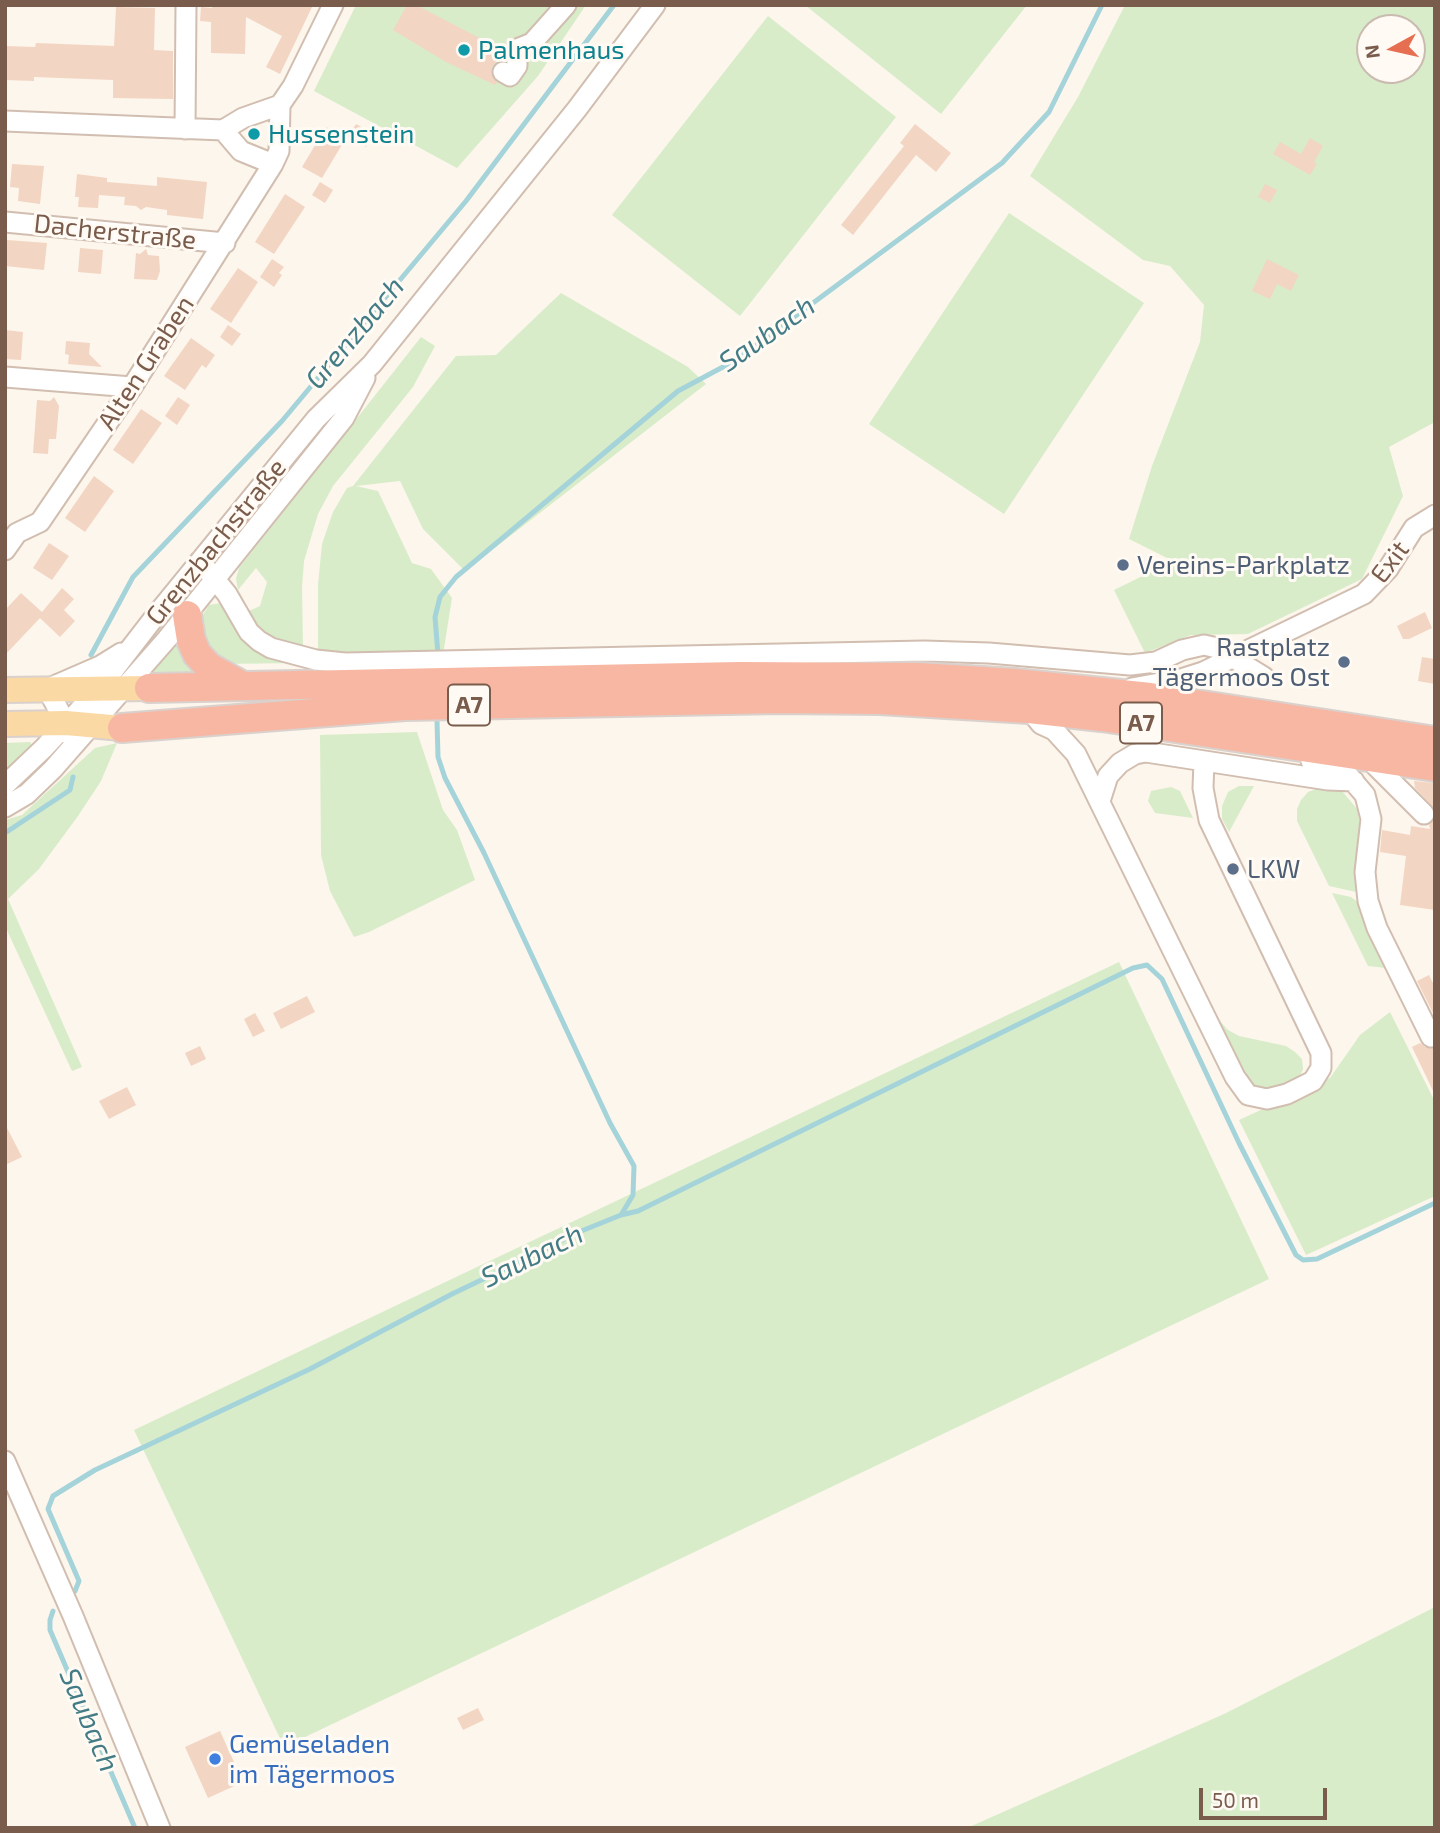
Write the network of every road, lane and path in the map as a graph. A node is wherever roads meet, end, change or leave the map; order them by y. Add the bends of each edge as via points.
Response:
1 (333, 5) edge
2 (566, 5) edge
3 (655, 5) edge
4 (186, 6) edge
5 (503, 72) dead end
6 (280, 105) junction
7 (5, 121) edge
8 (185, 129) junction
9 (223, 130) junction
10 (273, 164) junction
11 (5, 222) edge
12 (225, 243) junction
13 (372, 364) junction
14 (5, 377) edge
15 (132, 387) junction
16 (1435, 515) edge
17 (5, 550) edge
18 (200, 561) junction
19 (215, 580) junction
20 (187, 615) junction
21 (136, 640) junction
22 (1232, 658) junction
23 (1264, 677) dead end
24 (243, 686) junction
25 (136, 688) junction
26 (47, 689) junction
27 (5, 690) edge
28 (1108, 692) junction
29 (1029, 709) junction
30 (96, 715) junction
31 (5, 724) edge
32 (1435, 741) edge
33 (1205, 761) junction
34 (1435, 767) edge
35 (1360, 769) junction
36 (5, 785) edge
37 (1100, 801) junction
38 (5, 807) edge
39 (1424, 814) dead end
40 (1431, 1037) dead end
41 (5, 1461) edge
42 (160, 1828) edge

1 - 6 street
2 - 5 street via 532,43 517,49 517,66 510,76
3 - 13 street, Grenzbachstraße
4 - 8 street
6 - 9 street
6 - 10 street, Alten Graben via 279,151
7 - 8 street
8 - 9 street
9 - 10 street via 241,151
10 - 12 street, Alten Graben
11 - 12 street, Dacherstraße
12 - 15 street, Alten Graben
13 - 18 street, Grenzbachstraße via 316,419
13 - 19 street, Grenzbachstraße via 344,418
14 - 15 street
15 - 17 street, Alten Graben via 40,522 17,533
16 - 22 street, Exit via 1414,528 1388,569 1364,594
18 - 19 street
18 - 21 street, Grenzbachstraße
19 - 20 street, Grenzbachstraße
19 - 22 street via 258,641 316,660 345,663 943,651 1130,665 1156,662 1205,645
20 - 24 highway via 200,659
20 - 25 street, Grenzbachstraße
21 - 26 street via 100,666
21 - 30 street, Grenzbachstraße
22 - 23 street
22 - 28 street, Exit via 1181,679
24 - 25 highway, A7
24 - 28 highway, A7 via 839,675 966,679
25 - 30 main road
26 - 27 main road
26 - 30 main road
26 - 30 street
28 - 32 highway, A7
29 - 30 highway, A7 via 816,698
29 - 35 highway, A7 via 1253,739
29 - 37 street via 1072,748
30 - 31 main road
30 - 36 street
30 - 38 street via 63,759 27,794
33 - 35 street via 1328,780
33 - 37 street via 1146,752 1127,758 1108,776
33 - 37 street via 1203,788 1209,820 1321,1053 1321,1068 1313,1081 1287,1094 1267,1099 1248,1095 1234,1077
34 - 35 highway, A7
35 - 39 street
35 - 40 street via 1370,810 1365,872 1368,901
41 - 42 street

